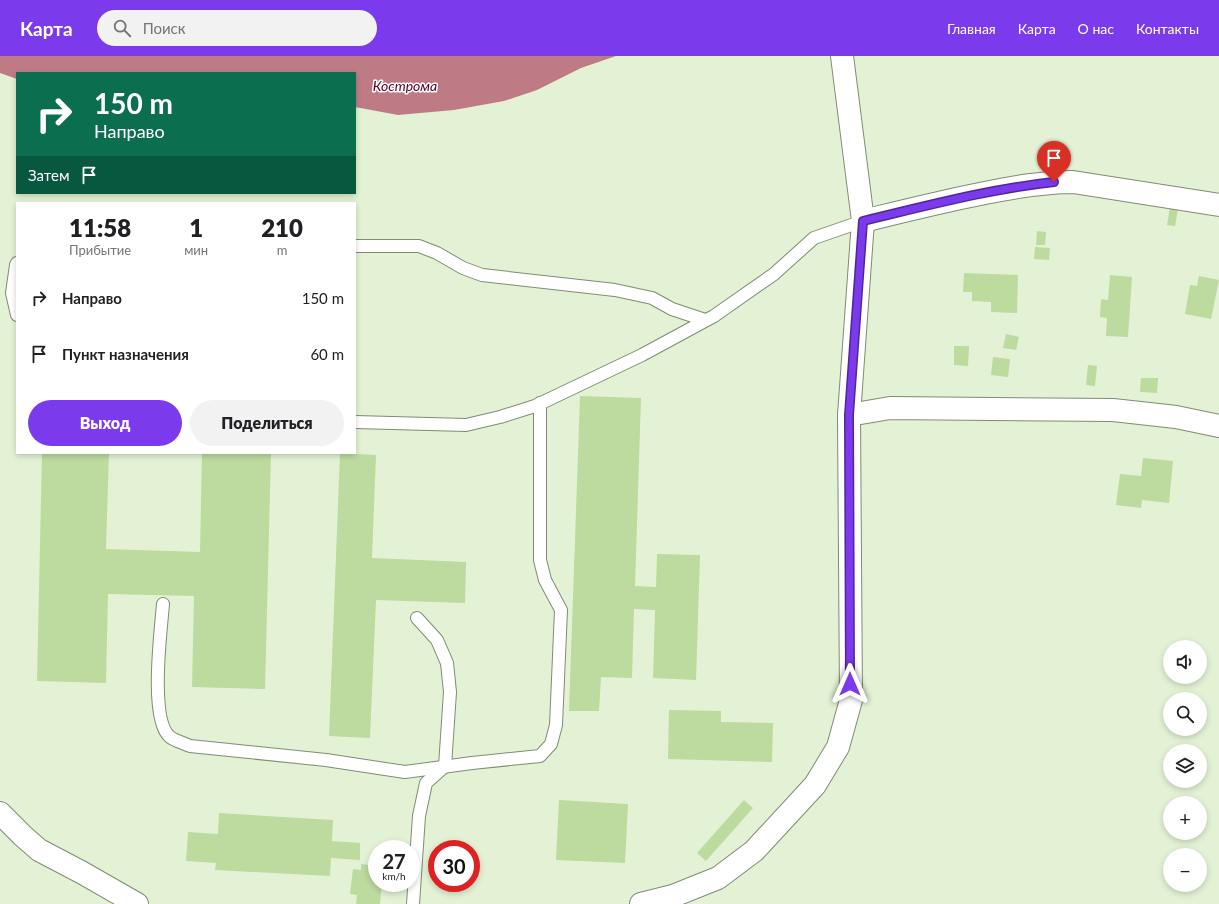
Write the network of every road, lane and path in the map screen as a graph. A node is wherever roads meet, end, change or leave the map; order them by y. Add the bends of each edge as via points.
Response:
1 (842, 56) edge
2 (1219, 204) edge
3 (863, 221) junction
4 (356, 246) edge
5 (16, 265) edge
6 (16, 311) edge
7 (706, 320) junction
8 (540, 403) junction
9 (849, 415) junction
10 (356, 422) edge
11 (1219, 426) edge
12 (163, 604) dead end
13 (417, 618) dead end
14 (445, 766) junction
15 (0, 813) edge
16 (137, 904) edge
17 (414, 904) edge
18 (640, 904) edge

1 - 3 street
2 - 3 street via 1073,182 1054,182 1030,184 941,202
3 - 7 lane via 814,238 774,274
3 - 9 street
4 - 7 lane via 419,246 462,268 482,275 615,290 652,298 672,309
5 - 6 lane via 12,293
7 - 8 lane via 642,355
8 - 10 lane via 500,417 466,425
8 - 14 lane via 540,560 545,580 561,610 556,725 551,744 540,756
9 - 11 street via 890,408 1113,410 1176,417
9 - 18 street via 851,700 838,747 815,785 754,851 718,878 673,896
12 - 14 lane via 157,681 158,705 162,723 169,736 190,746 326,760 405,772
13 - 14 lane via 437,640 447,663 450,692
14 - 17 lane via 426,783 419,816
15 - 16 street via 39,850

